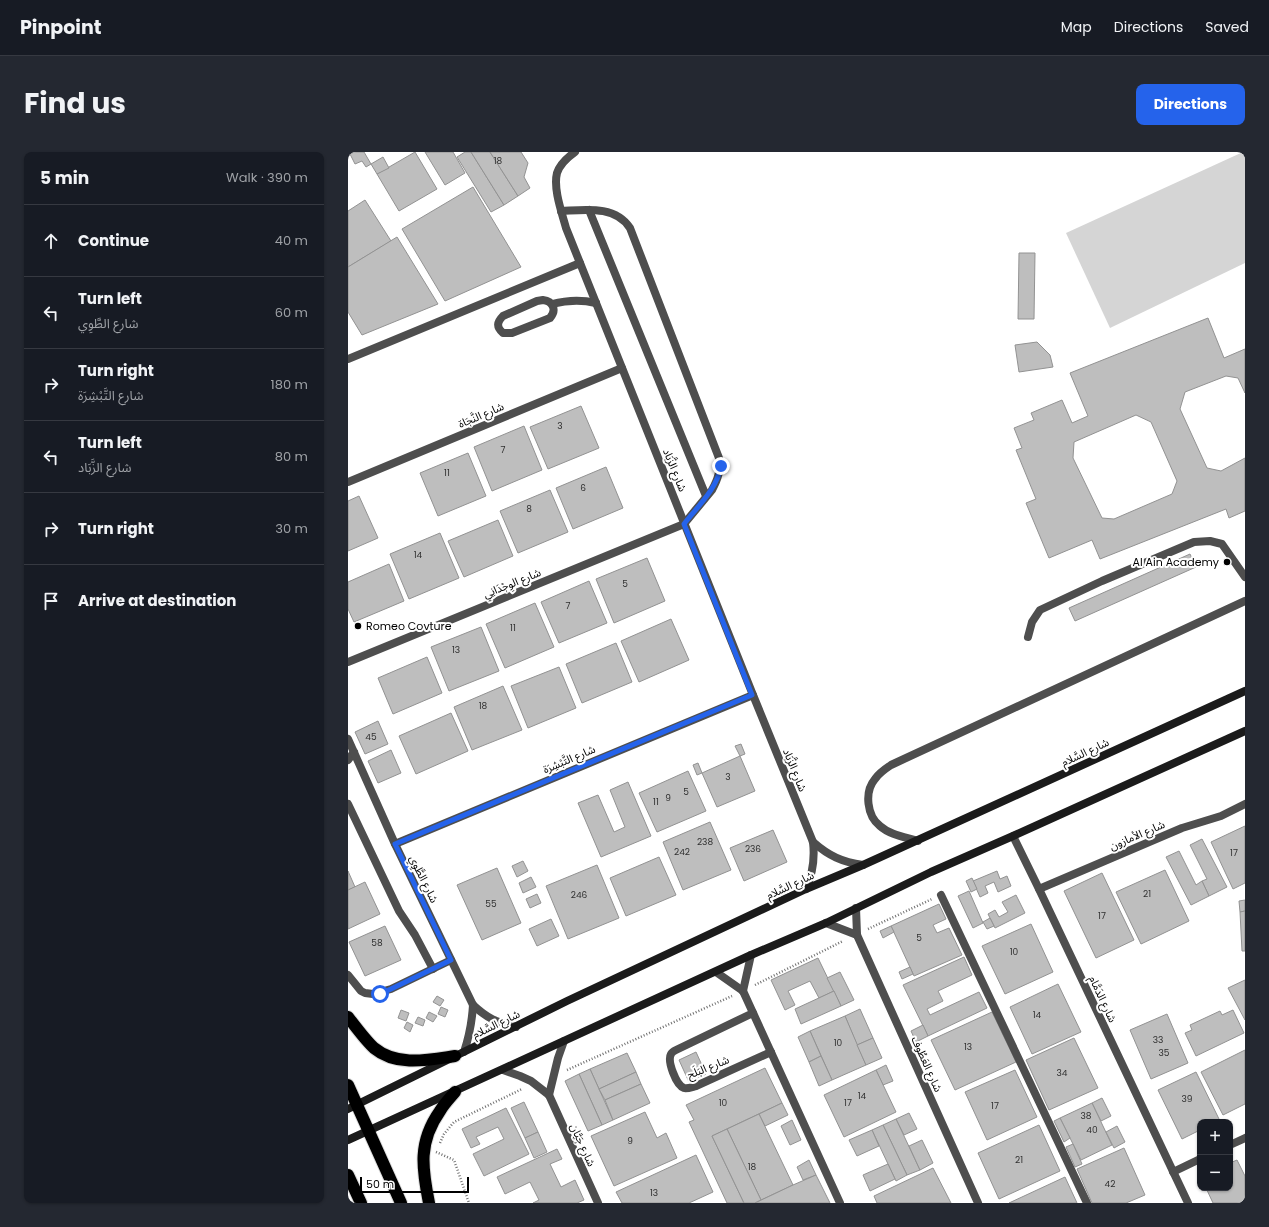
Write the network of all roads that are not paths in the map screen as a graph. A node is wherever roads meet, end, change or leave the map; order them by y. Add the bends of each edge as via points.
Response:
1 (575, 152) edge
2 (589, 210) junction
3 (561, 211) junction
4 (580, 263) junction
5 (596, 303) junction
6 (552, 304) junction
7 (348, 359) edge
8 (622, 368) junction
9 (348, 482) edge
10 (706, 496) junction
11 (684, 524) junction
12 (1245, 577) edge
13 (1245, 601) edge
14 (1028, 637) dead end
15 (348, 662) edge
16 (1245, 691) edge
17 (752, 695) junction
18 (1245, 731) edge
19 (348, 739) edge
20 (354, 752) junction
21 (348, 760) edge
22 (348, 804) edge
23 (1245, 804) edge
24 (1013, 836) junction
25 (918, 840) junction
26 (812, 842) junction
27 (395, 844) junction
28 (863, 865) junction
29 (806, 889) junction
30 (1039, 889) junction
31 (942, 895) road end
32 (856, 908) junction
33 (826, 923) junction
34 (856, 935) junction
35 (751, 955) junction
36 (451, 960) junction
37 (433, 969) junction
38 (716, 972) junction
39 (348, 975) edge
40 (743, 991) junction
41 (473, 1005) junction
42 (752, 1013) junction
43 (348, 1017) edge
44 (516, 1027) junction
45 (564, 1041) junction
46 (771, 1052) junction
47 (459, 1054) junction
48 (503, 1070) junction
49 (348, 1085) edge
50 (455, 1092) junction
51 (549, 1095) junction
52 (352, 1107) edge
53 (369, 1131) junction
54 (1245, 1138) edge
55 (348, 1140) edge
56 (1233, 1144) edge
57 (1197, 1160) edge
58 (1173, 1172) junction
59 (348, 1175) edge
60 (361, 1203) edge
61 (401, 1203) edge
62 (428, 1203) edge
63 (598, 1203) edge
64 (840, 1203) edge
65 (978, 1203) edge
66 (1087, 1203) edge
67 (1188, 1203) edge

1 - 3 street, شارع الزَّبَاد via 557,173 556,184
2 - 3 street
2 - 10 street
2 - 10 street via 614,214 630,228 719,458 719,476
3 - 4 street, شارع الزَّبَاد
4 - 5 street, شارع الزَّبَاد
4 - 7 street
5 - 6 street via 574,300
5 - 8 street, شارع الزَّبَاد
6 - 6 street via 548,301 537,301 503,316 499,320 499,330 508,334 550,318 554,309
8 - 9 street, شارع النَّجَاة
8 - 11 street, شارع الزَّبَاد
10 - 11 street
11 - 15 street, شارع الوِجْدَانِي
11 - 17 street, شارع الزَّبَاد
12 - 14 street via 1222,544 1210,541 1194,542 1040,610 1032,622
13 - 25 street via 891,765 880,773 870,789 868,802 874,821 891,832
16 - 25 street, شارع السَّلام
17 - 26 street, شارع الزَّبَاد
17 - 27 street, شارع التَّبْشِرَة
18 - 24 street
19 - 20 street, شارع الطَّوِي
20 - 21 street
20 - 27 street, شارع الطَّوِي
22 - 37 street via 399,911
23 - 30 street, شارع الأمازون
24 - 30 street, شارع الدَمَّام
24 - 32 street
25 - 28 street, شارع السَّلام
26 - 28 street via 836,858
26 - 29 street, شارع الزَّبَاد via 814,866
27 - 36 street, شارع الطَّوِي
28 - 29 street, شارع السَّلام
29 - 44 street, شارع السَّلام
30 - 58 street, شارع الدَمَّام
31 - 66 street
32 - 33 street
32 - 34 street, شارع العَطُوف
33 - 34 street
33 - 35 street
34 - 65 street, شارع العَطُوف
35 - 38 street
35 - 40 street
36 - 37 street
36 - 41 street, شارع الطَّوِي
37 - 39 street via 380,994 366,994
38 - 40 street
38 - 45 street
40 - 42 street
41 - 44 street, شارع الطَّوِي via 485,1016
41 - 47 street via 470,1032
42 - 46 street
42 - 46 street, شارع البَلَح via 676,1050 671,1054 669,1061 671,1068 680,1085 689,1088
43 - 47 highway via 374,1048 390,1058 425,1061
44 - 47 street, شارع السَّلام
45 - 48 street
45 - 51 street
46 - 64 street
47 - 52 street, شارع السَّلام
48 - 50 street
48 - 51 street, شارع جَيَّان via 535,1083
49 - 52 highway
50 - 53 street
50 - 62 highway via 439,1112 424,1148
51 - 63 street, شارع جَيَّان
52 - 53 highway
53 - 55 street
53 - 61 highway
54 - 56 street
57 - 58 street
58 - 67 street, شارع الدَمَّام
59 - 60 highway

